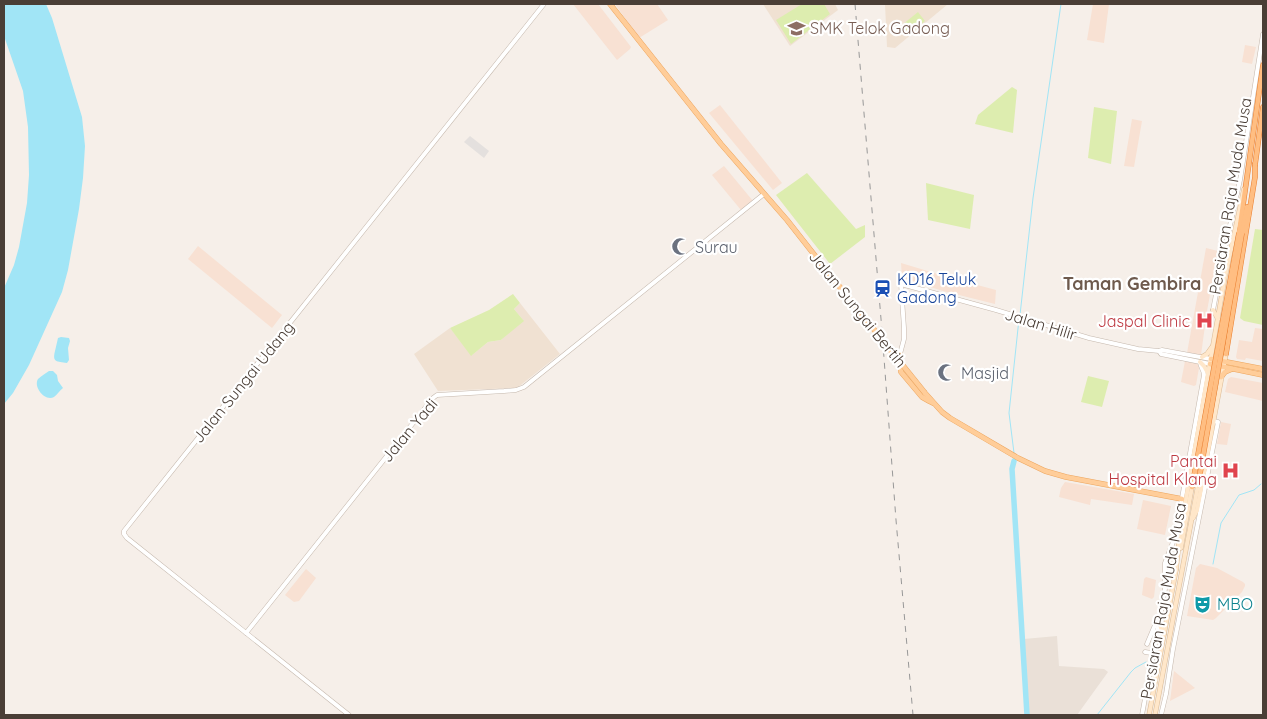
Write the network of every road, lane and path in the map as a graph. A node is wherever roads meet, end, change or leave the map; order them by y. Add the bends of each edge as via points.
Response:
1 (544, 4) edge
2 (610, 4) edge
3 (1263, 34) edge
4 (1263, 65) edge
5 (1260, 70) edge
6 (1263, 107) edge
7 (1255, 164) junction
8 (1249, 170) junction
9 (764, 194) junction
10 (1240, 233) junction
11 (1222, 277) junction
12 (1214, 310) joint
13 (1218, 319) junction
14 (1215, 333) junction
15 (1228, 337) junction
16 (1213, 346) junction
17 (900, 354) joint
18 (1226, 354) junction
19 (1201, 360) junction
20 (1211, 361) junction
21 (1224, 364) junction
22 (1232, 366) junction
23 (1263, 369) edge
24 (1263, 375) edge
25 (1208, 376) junction
26 (1222, 377) junction
27 (1207, 383) junction
28 (1220, 385) junction
29 (934, 403) junction
30 (1199, 427) junction
31 (1192, 446) junction
32 (1206, 470) junction
33 (1195, 486) junction
34 (1182, 500) junction
35 (1191, 522) junction
36 (1176, 570) junction
37 (1162, 610) junction
38 (1159, 623) junction
39 (246, 632) junction
40 (1164, 634) junction
41 (1147, 644) dead end
42 (1171, 648) junction
43 (1145, 652) dead end
44 (1154, 656) junction
45 (349, 715) edge
46 (1142, 715) edge
47 (1149, 715) edge
48 (1155, 715) edge
49 (1161, 715) edge

1 - 39 street, Jalan Sungai Udang via 126,529 124,534 127,538
2 - 9 main road, Jalan Sungai Bertih
3 - 5 street
4 - 5 highway, Persiaran Raja Muda Musa
5 - 8 highway, Persiaran Raja Muda Musa
5 - 11 street
6 - 7 highway, Persiaran Raja Muda Musa
7 - 10 highway, Persiaran Raja Muda Musa
7 - 15 highway
8 - 10 highway, Persiaran Raja Muda Musa
8 - 11 main road
9 - 29 main road, Jalan Sungai Bertih, bridge
9 - 39 street, Jalan Yadi via 524,387 433,398
10 - 33 highway, Persiaran Raja Muda Musa, bridge
11 - 12 street
11 - 13 main road
12 - 13 main road
13 - 14 main road
14 - 15 main road via 1219,343 1223,344
14 - 16 main road
15 - 18 highway
16 - 19 main road
16 - 20 main road
17 - 19 street, Jalan Hilir via 904,338 901,284 1089,338
17 - 29 main road via 901,372 922,397
18 - 21 main road
18 - 22 main road
19 - 20 street, Jalan Hilir
19 - 25 main road
19 - 31 street via 1204,375
20 - 21 main road
20 - 25 main road
21 - 22 main road
21 - 26 main road
22 - 23 main road
22 - 24 main road
22 - 26 main road
25 - 27 main road
26 - 28 main road
27 - 28 main road via 1214,374
27 - 30 main road
28 - 32 main road
29 - 34 main road, Jalan Sungai Bertih via 961,425 1045,471
30 - 31 main road
30 - 36 main road
31 - 34 street
32 - 35 main road
32 - 42 street
33 - 35 main road, Persiaran Raja Muda Musa
33 - 36 main road, Persiaran Raja Muda Musa
34 - 37 street via 1176,537 1164,563
35 - 42 main road, Persiaran Raja Muda Musa
36 - 40 main road, Persiaran Raja Muda Musa
37 - 38 street
37 - 41 street
38 - 40 main road
38 - 44 street
39 - 45 street, Jalan Sungai Udang
40 - 47 main road, Persiaran Raja Muda Musa
42 - 48 main road, Persiaran Raja Muda Musa
42 - 49 street
43 - 44 street
44 - 46 street

